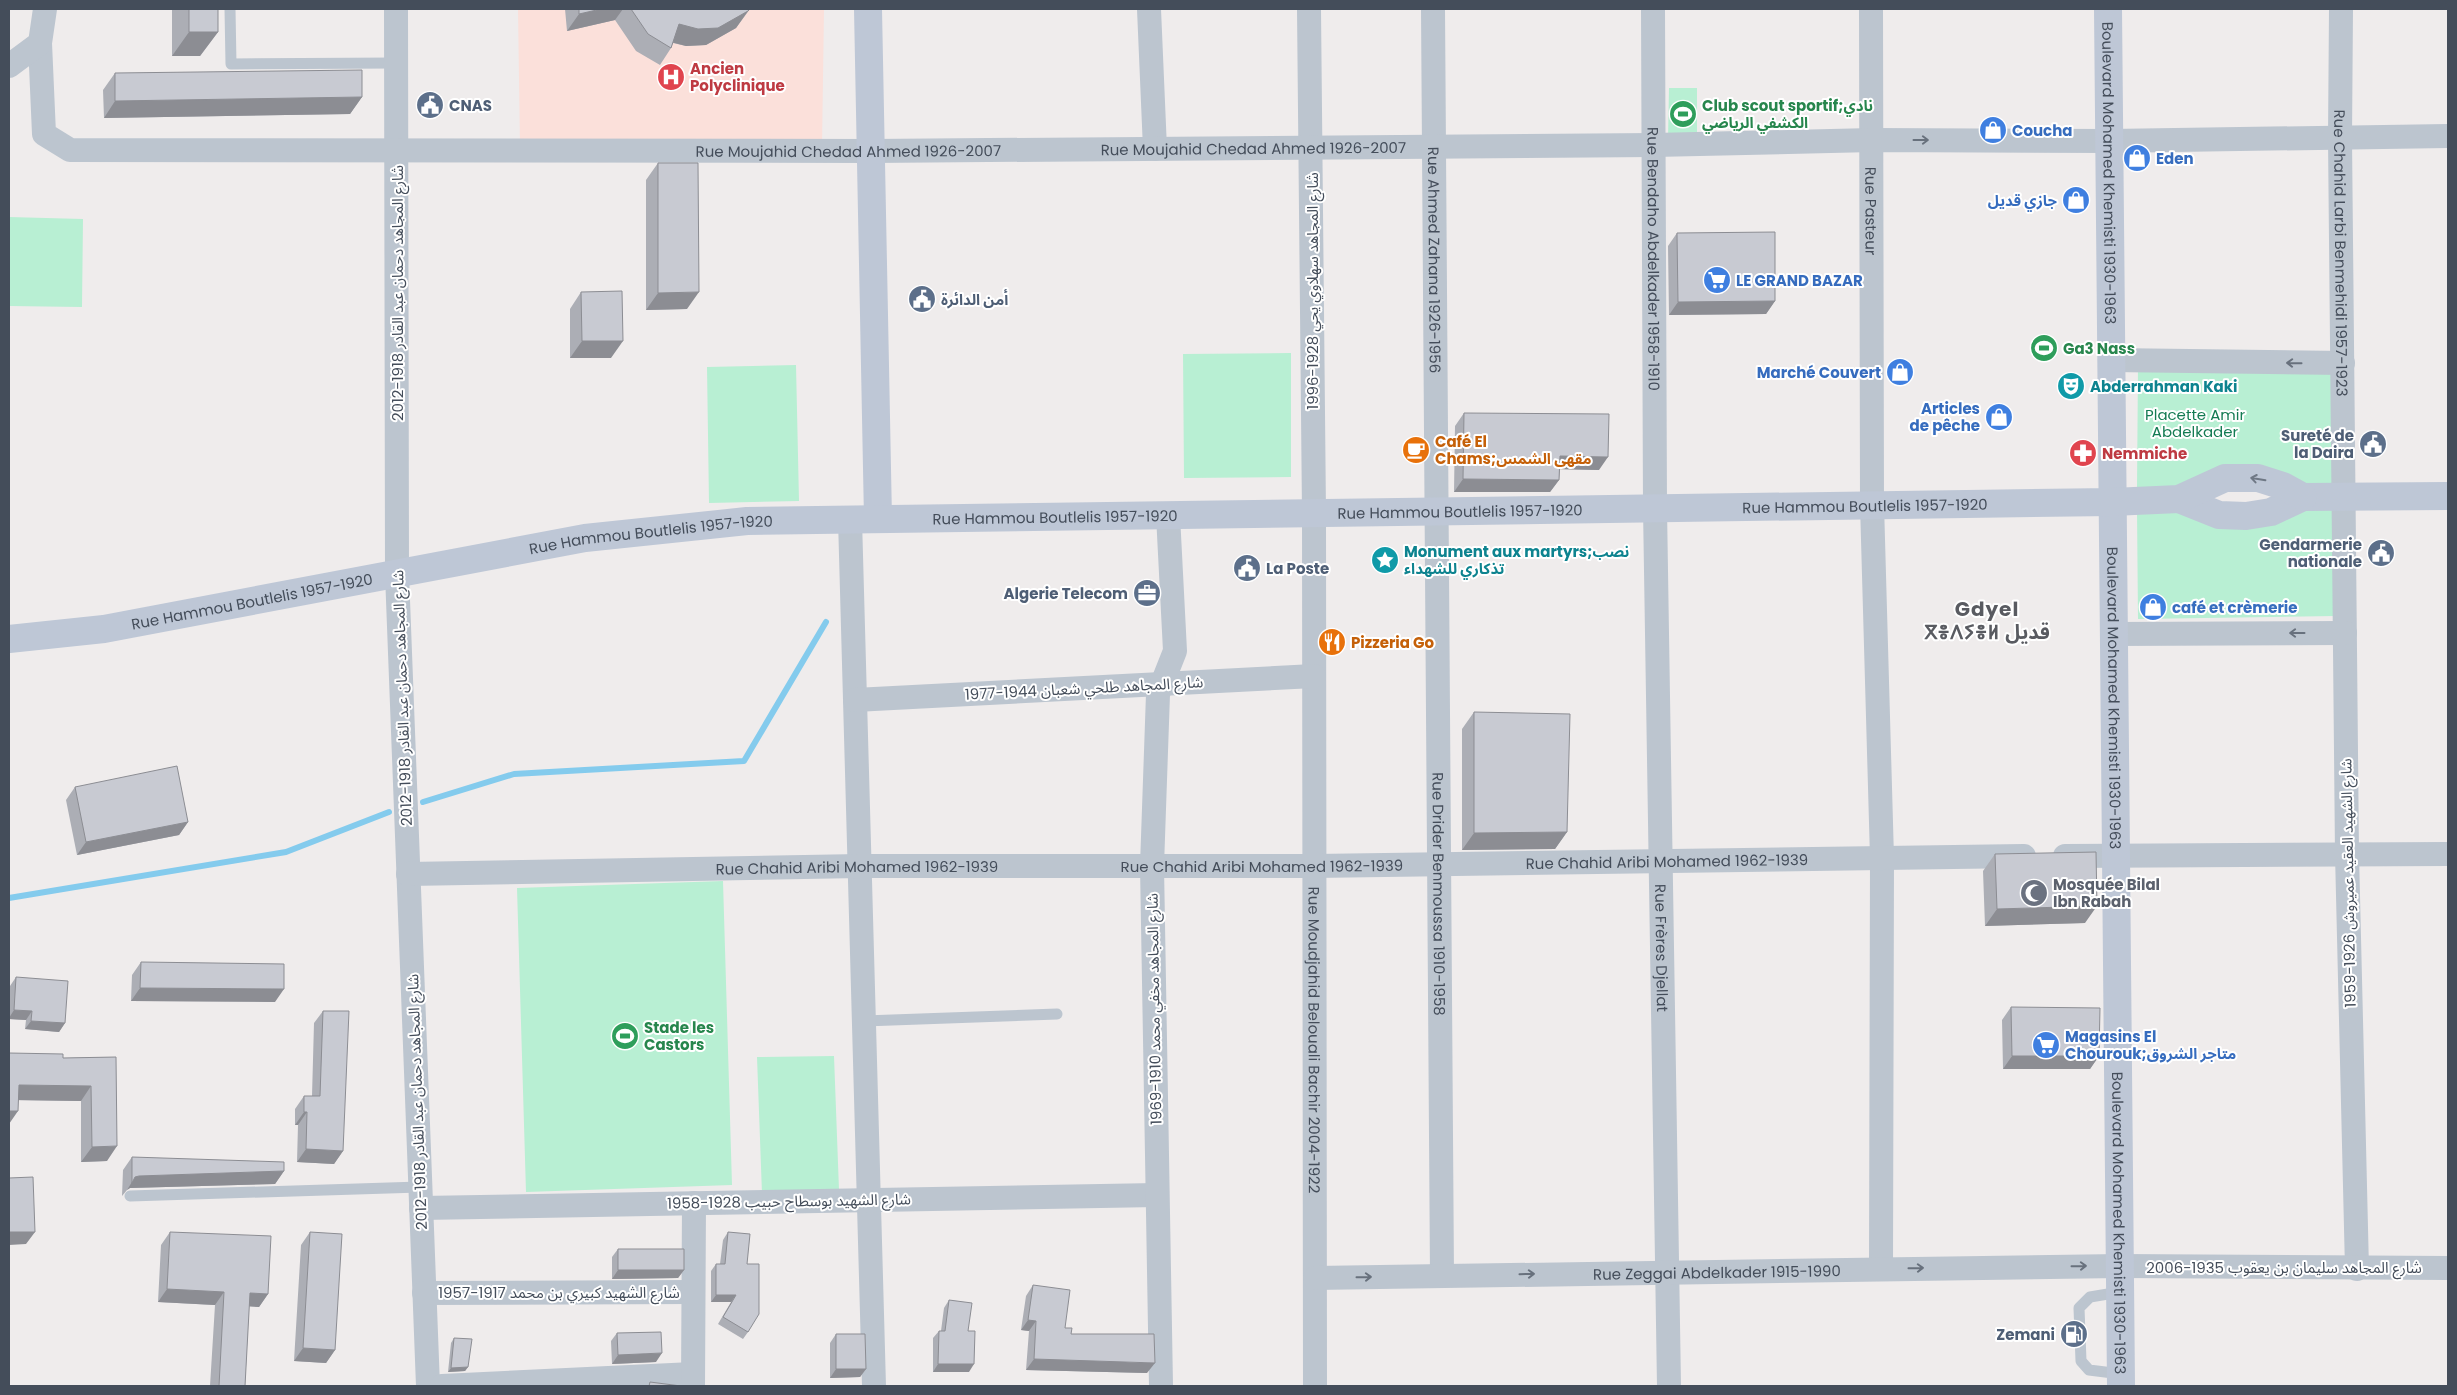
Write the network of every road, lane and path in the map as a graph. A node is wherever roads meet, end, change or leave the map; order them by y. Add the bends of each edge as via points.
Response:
1 (44, 9) edge
2 (230, 9) edge
3 (396, 9) edge
4 (868, 9) edge
5 (1150, 9) edge
6 (1309, 9) edge
7 (1433, 9) edge
8 (1652, 9) edge
9 (1871, 9) edge
10 (2108, 9) edge
11 (2341, 9) edge
12 (40, 43) junction
13 (396, 62) junction
14 (9, 66) edge
15 (2448, 136) edge
16 (2340, 138) junction
17 (1873, 140) junction
18 (2110, 141) junction
19 (1654, 145) junction
20 (1434, 147) junction
21 (1311, 148) junction
22 (1155, 149) junction
23 (396, 152) junction
24 (871, 152) junction
25 (2111, 360) junction
26 (2343, 363) junction
27 (2345, 496) junction
28 (2448, 496) edge
29 (2303, 497) junction
30 (2179, 499) junction
31 (2112, 502) junction
32 (1872, 504) junction
33 (1655, 508) junction
34 (1437, 511) junction
35 (1314, 513) junction
36 (1168, 515) junction
37 (850, 519) junction
38 (878, 519) junction
39 (397, 574) junction
40 (2345, 633) junction
41 (2113, 634) junction
42 (9, 639) edge
43 (1314, 676) junction
44 (1162, 684) junction
45 (855, 700) junction
46 (2346, 854) junction
47 (2448, 854) edge
48 (2116, 855) junction
49 (1882, 858) junction
50 (1660, 861) junction
51 (1439, 864) junction
52 (860, 866) junction
53 (1152, 866) junction
54 (1314, 866) junction
55 (408, 874) junction
56 (1057, 1014) dead end
57 (864, 1021) junction
58 (1158, 1195) junction
59 (130, 1196) edge
60 (420, 1197) junction
61 (869, 1200) junction
62 (694, 1203) junction
63 (2448, 1268) edge
64 (1881, 1269) junction
65 (2357, 1269) junction
66 (1666, 1272) junction
67 (1442, 1276) junction
68 (1315, 1278) junction
69 (2120, 1279) junction
70 (693, 1292) junction
71 (424, 1293) junction
72 (693, 1380) edge
73 (2121, 1380) edge
74 (428, 1386) edge
75 (442, 1386) edge
76 (874, 1386) edge
77 (1161, 1386) edge
78 (1316, 1386) edge
79 (1668, 1386) edge

1 - 12 street
2 - 13 lane via 231,64
3 - 13 street, شارع المجاهد دحمان عبد القادر 1918-2012
4 - 24 main road
5 - 22 street
6 - 21 street, شارع المجاهد سهلاوي يحي 1928-1996
7 - 20 street, Rue Ahmed Zahana 1926-1956
8 - 19 street, Rue Bendaho Abdelkader 1958-1910
9 - 17 street, Rue Pasteur
10 - 18 main road, Boulevard Mohamed Khemisti 1930-1963
11 - 16 street, Rue Chahid Larbi Benmehidi 1957-1923
12 - 14 street
12 - 23 street, Rue Moujahid Chedad Ahmed 1926-2007 via 44,134 70,150
13 - 23 street, شارع المجاهد دحمان عبد القادر 1918-2012
15 - 16 street, Rue Moujahid Chedad Ahmed 1926-2007
16 - 18 street, Rue Moujahid Chedad Ahmed 1926-2007
16 - 26 street, Rue Chahid Larbi Benmehidi 1957-1923
17 -> 18 street, Rue Moujahid Chedad Ahmed 1926-2007
17 - 19 street, Rue Moujahid Chedad Ahmed 1926-2007
17 - 32 street, Rue Pasteur
18 - 25 main road, Boulevard Mohamed Khemisti 1930-1963
19 - 20 street, Rue Moujahid Chedad Ahmed 1926-2007
19 - 33 street, Rue Bendaho Abdelkader 1958-1910
20 - 21 street, Rue Moujahid Chedad Ahmed 1926-2007
20 - 34 street, Rue Ahmed Zahana 1926-1956
21 - 22 street, Rue Moujahid Chedad Ahmed 1926-2007
21 - 35 street, شارع المجاهد سهلاوي يحي 1928-1996
22 - 24 street, Rue Moujahid Chedad Ahmed 1926-2007
23 - 24 street, Rue Moujahid Chedad Ahmed 1926-2007
23 - 39 street, شارع المجاهد دحمان عبد القادر 1918-2012
24 - 38 main road
26 -> 25 street
25 - 31 main road, Boulevard Mohamed Khemisti 1930-1963
26 - 27 street, Rue Chahid Larbi Benmehidi 1957-1923
27 - 28 main road
27 - 29 main road
27 - 40 street, شارع الشهيد العقيد عميروش 1926-1959
29 - 30 main road via 2271,512 2246,516 2219,514
29 -> 30 main road via 2258,478 2225,478
30 - 31 main road, Rue Hammou Boutlelis 1957-1920
31 - 32 main road, Rue Hammou Boutlelis 1957-1920
31 - 41 main road, Boulevard Mohamed Khemisti 1930-1963
32 - 33 main road, Rue Hammou Boutlelis 1957-1920
32 - 49 street, Rue Pasteur
33 - 34 main road, Rue Hammou Boutlelis 1957-1920
33 - 50 street, Rue Frères Djellat
34 - 35 main road, Rue Hammou Boutlelis 1957-1920
34 - 51 street, Rue Drider Benmoussa 1910-1958
35 - 36 main road, Rue Hammou Boutlelis 1957-1920
35 - 43 street, Rue Moudjahid Belouali Bachir 2004-1922
36 - 38 main road, Rue Hammou Boutlelis 1957-1920
36 - 44 street, شارع المجاهد مخفي محمد 1910-1969 via 1175,651
37 - 38 main road, Rue Hammou Boutlelis 1957-1920
37 - 39 main road, Rue Hammou Boutlelis 1957-1920 via 747,521 585,538
37 - 45 street
39 - 42 main road, Rue Hammou Boutlelis 1957-1920 via 104,629
39 - 55 street, شارع المجاهد دحمان عبد القادر 1918-2012
40 -> 41 street
40 - 46 street, شارع الشهيد العقيد عميروش 1926-1959
41 - 48 main road, Boulevard Mohamed Khemisti 1930-1963
43 - 44 street, شارع المجاهد طلحي شعبان 1944-1977
43 - 54 street, Rue Moudjahid Belouali Bachir 2004-1922
44 - 45 street, شارع المجاهد طلحي شعبان 1944-1977
44 - 53 street, شارع المجاهد مخفي محمد 1910-1969 via 1158,694
45 - 52 street
46 - 47 street, Rue Chahid Aribi Mohamed 1962-1939
46 - 48 street, Rue Chahid Aribi Mohamed 1962-1939
46 - 65 street, شارع الشهيد العقيد عميروش 1926-1959
48 - 49 street, Rue Chahid Aribi Mohamed 1962-1939
48 - 69 main road, Boulevard Mohamed Khemisti 1930-1963
49 - 50 street, Rue Chahid Aribi Mohamed 1962-1939
49 - 64 street, Rue Pasteur
50 - 51 street, Rue Chahid Aribi Mohamed 1962-1939
50 - 66 street, Rue Frères Djellat
51 - 54 street, Rue Chahid Aribi Mohamed 1962-1939
51 - 67 street, Rue Drider Benmoussa 1910-1958
52 - 53 street, Rue Chahid Aribi Mohamed 1962-1939
52 - 55 street, Rue Chahid Aribi Mohamed 1962-1939
52 - 57 street
53 - 54 street, Rue Chahid Aribi Mohamed 1962-1939
53 - 58 street, شارع المجاهد مخفي محمد 1910-1969
54 - 68 street, Rue Moudjahid Belouali Bachir 2004-1922
55 - 60 street, شارع المجاهد دحمان عبد القادر 1918-2012
56 - 57 lane
57 - 61 street
58 - 61 street, شارع الشهيد بوسطاح حبيب 1928-1958
58 - 77 street, شارع المجاهد مخفي محمد 1910-1969
59 - 60 lane
60 - 62 street, شارع الشهيد بوسطاح حبيب 1928-1958
60 - 71 street, شارع المجاهد دحمان عبد القادر 1918-2012
61 - 62 street, شارع الشهيد بوسطاح حبيب 1928-1958
61 - 76 street
62 - 70 street
63 - 65 street, شارع المجاهد سليمان بن يعقوب 1935-2006
64 - 66 street, Rue Zeggai Abdelkader 1915-1990
64 -> 69 street, Rue Zeggai Abdelkader 1915-1990
65 - 69 street, شارع المجاهد سليمان بن يعقوب 1935-2006
67 -> 66 street, Rue Zeggai Abdelkader 1915-1990
66 - 79 street, Rue Frères Djellat
68 -> 67 street, Rue Zeggai Abdelkader 1915-1990
68 - 78 street, Rue Moudjahid Belouali Bachir 2004-1922
69 - 73 main road, Boulevard Mohamed Khemisti 1930-1963
69 - 73 lane via 2090,1297 2079,1308 2081,1362 2088,1370
70 - 71 street, شارع الشهيد كبيري بن محمد 1917-1957
70 - 72 street
71 - 74 street, شارع المجاهد دحمان عبد القادر 1918-2012
72 - 75 street

